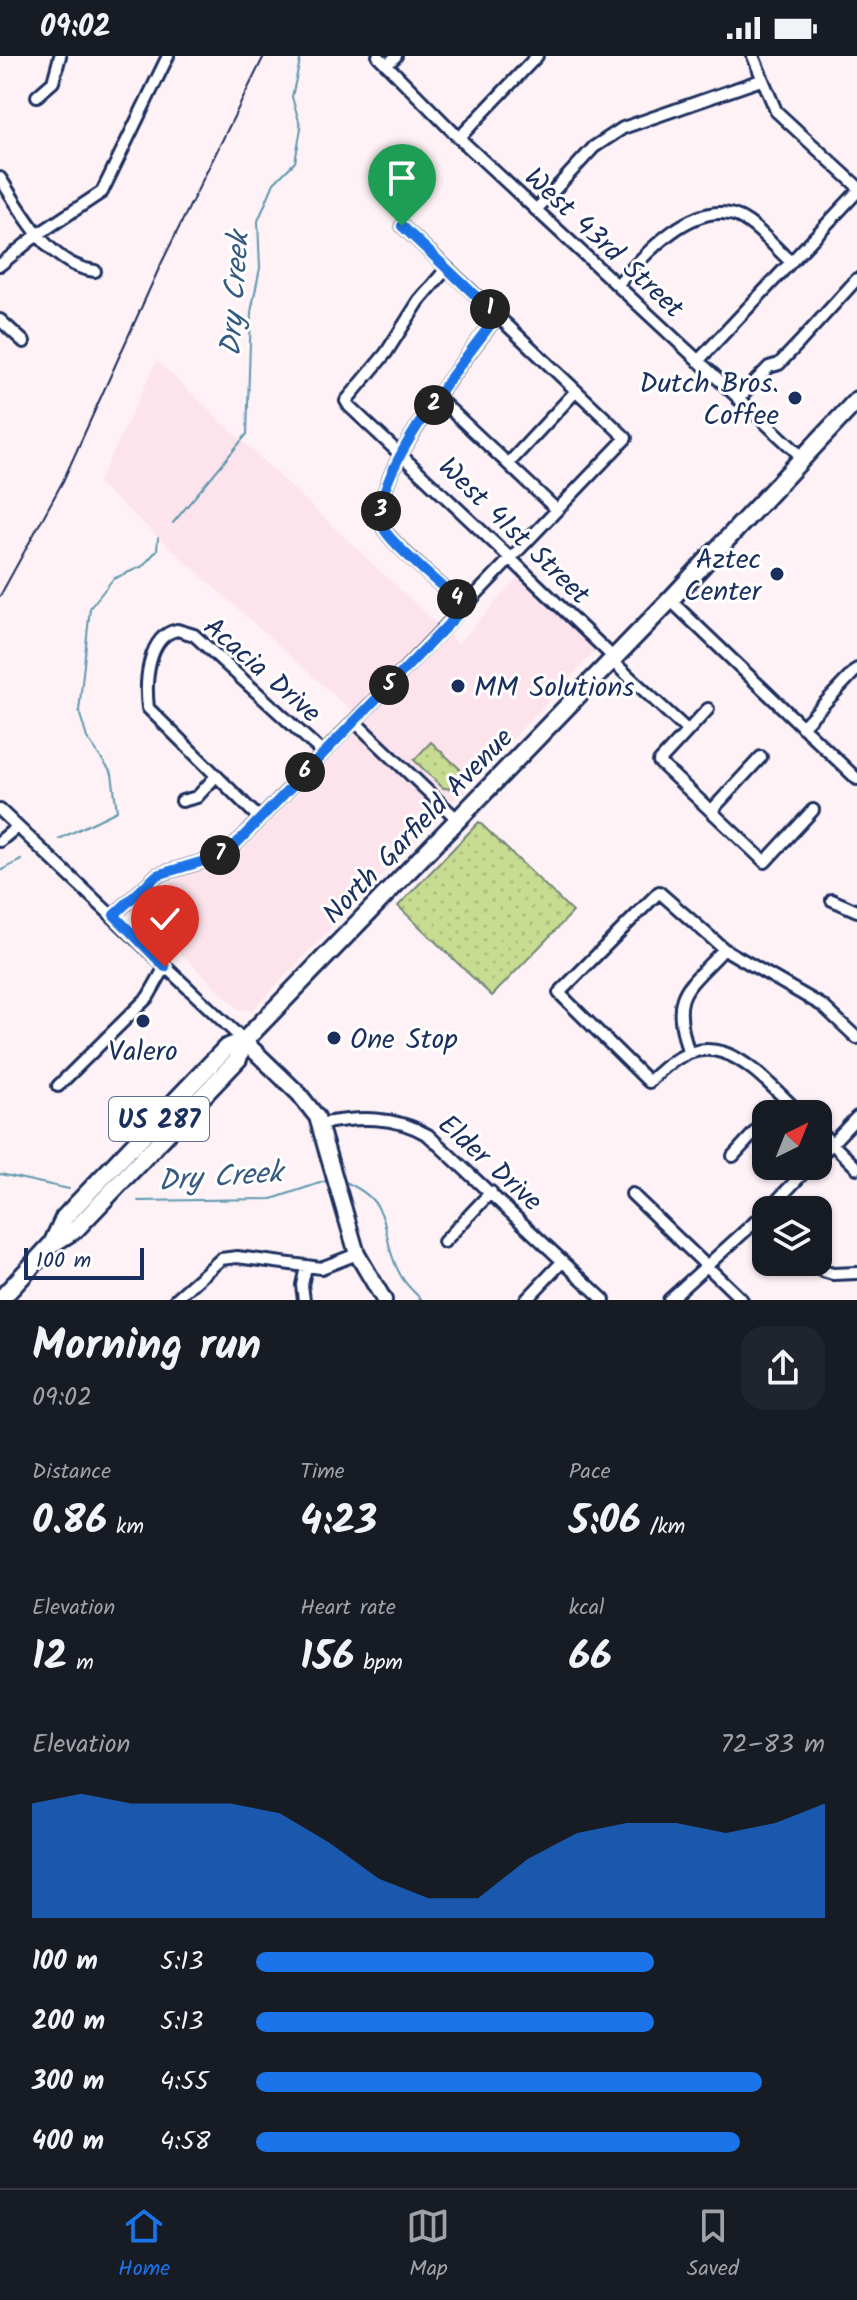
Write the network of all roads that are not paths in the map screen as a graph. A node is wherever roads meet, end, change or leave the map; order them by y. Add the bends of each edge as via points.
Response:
1 (60, 56) edge
2 (168, 56) edge
3 (378, 56) edge
4 (396, 56) edge
5 (537, 56) edge
6 (753, 56) edge
7 (387, 65) junction
8 (761, 80) junction
9 (37, 96) dead end
10 (459, 138) junction
11 (0, 178) edge
12 (857, 186) edge
13 (857, 192) edge
14 (536, 210) junction
15 (402, 226) dead end
16 (37, 235) junction
17 (791, 262) junction
18 (0, 265) edge
19 (447, 268) junction
20 (95, 271) dead end
21 (857, 279) edge
22 (617, 285) junction
23 (497, 316) junction
24 (0, 320) edge
25 (24, 342) dead end
26 (698, 361) junction
27 (576, 391) junction
28 (438, 398) junction
29 (738, 399) junction
30 (857, 400) edge
31 (399, 454) junction
32 (803, 458) junction
33 (508, 464) junction
34 (557, 510) junction
35 (510, 559) junction
36 (670, 600) junction
37 (465, 607) junction
38 (613, 660) junction
39 (857, 669) edge
40 (708, 709) dead end
41 (354, 721) junction
42 (802, 727) junction
43 (687, 730) junction
44 (323, 753) junction
45 (761, 757) dead end
46 (216, 776) junction
47 (857, 779) edge
48 (182, 801) dead end
49 (0, 810) edge
50 (813, 810) dead end
51 (711, 811) junction
52 (260, 819) junction
53 (458, 820) junction
54 (17, 827) junction
55 (0, 841) edge
56 (832, 900) dead end
57 (857, 911) edge
58 (114, 915) junction
59 (724, 949) junction
60 (165, 967) junction
61 (857, 1038) edge
62 (244, 1041) junction
63 (688, 1051) junction
64 (58, 1086) dead end
65 (786, 1100) edge
66 (857, 1117) edge
67 (320, 1124) junction
68 (752, 1135) edge
69 (832, 1143) joint
70 (733, 1156) dead end
71 (857, 1168) edge
72 (797, 1180) edge
73 (491, 1192) junction
74 (632, 1194) dead end
75 (781, 1196) edge
76 (752, 1225) edge
77 (444, 1242) dead end
78 (357, 1254) junction
79 (563, 1261) junction
80 (306, 1267) junction
81 (708, 1267) junction
82 (832, 1272) edge
83 (857, 1273) edge
84 (0, 1300) edge
85 (175, 1300) edge
86 (304, 1300) edge
87 (384, 1300) edge
88 (526, 1300) edge
89 (604, 1300) edge
90 (669, 1300) edge
91 (742, 1300) edge

1 - 9 street via 53,82
2 - 16 street via 106,187
3 - 7 street, West 43rd Street
4 - 7 street
5 - 10 street
6 - 8 street
7 - 10 street, West 43rd Street
8 - 12 street via 776,111
8 - 14 street via 623,128 594,147
10 - 14 street, West 43rd Street
11 - 16 street
13 - 17 street
14 - 22 street, West 43rd Street
15 - 19 street
16 - 18 street
16 - 20 street via 82,269
17 - 22 street via 744,220 722,214 670,231
17 - 26 street
19 - 23 street
19 - 31 street, West 41st Street via 346,401
21 - 29 street via 789,354
22 - 26 street, West 43rd Street
23 - 27 street
23 - 28 street
24 - 25 street
26 - 29 street, West 43rd Street
27 - 33 street
27 - 34 street via 626,438
28 - 31 street
28 - 33 street
29 - 32 street, West 43rd Street
30 - 32 highway, North Garfield Avenue / US 287
31 - 35 street, West 41st Street
31 - 37 street via 385,485 384,529
32 - 36 highway, North Garfield Avenue / US 287
33 - 34 street
34 - 35 street
35 - 37 street
35 - 38 street, West 41st Street
36 - 38 highway, North Garfield Avenue / US 287
36 - 42 street
37 - 41 street
38 - 43 street, West 41st Street
38 - 53 highway, North Garfield Avenue / US 287
39 - 42 street
40 - 43 street
41 - 44 street
41 - 53 street
42 - 47 street
43 - 51 street via 659,762
44 - 46 street, Acacia Drive via 199,639 172,631 152,652 148,708
44 - 52 street
45 - 51 street
46 - 48 street via 197,797
46 - 52 street, Acacia Drive
49 - 54 street
50 - 51 street via 765,862
52 - 58 street via 225,852 157,875
53 - 62 highway, North Garfield Avenue / US 287
54 - 55 street
54 - 58 street
56 - 57 street
58 - 60 street
59 - 61 street via 823,1006
59 - 63 street via 680,1003
59 - 63 street via 659,892 559,993 649,1082
60 - 62 street
60 - 64 street via 148,997
62 - 67 main road via 299,1094
62 - 84 highway, North Garfield Avenue / US 287 via 226,1048 78,1203 52,1244
63 - 65 street via 713,1049 734,1056
66 - 69 street
67 - 73 street, Elder Drive via 371,1118 413,1126 447,1149
67 - 78 main road
68 - 70 street
69 - 71 street
72 - 75 street
73 - 77 street
73 - 79 street, Elder Drive
74 - 81 street
76 - 81 street
78 - 80 street via 328,1267
78 - 87 main road
79 - 88 street
79 - 89 street, Elder Drive
80 - 85 street via 221,1259
80 - 86 street
81 - 90 street
81 - 91 street
82 - 83 street

